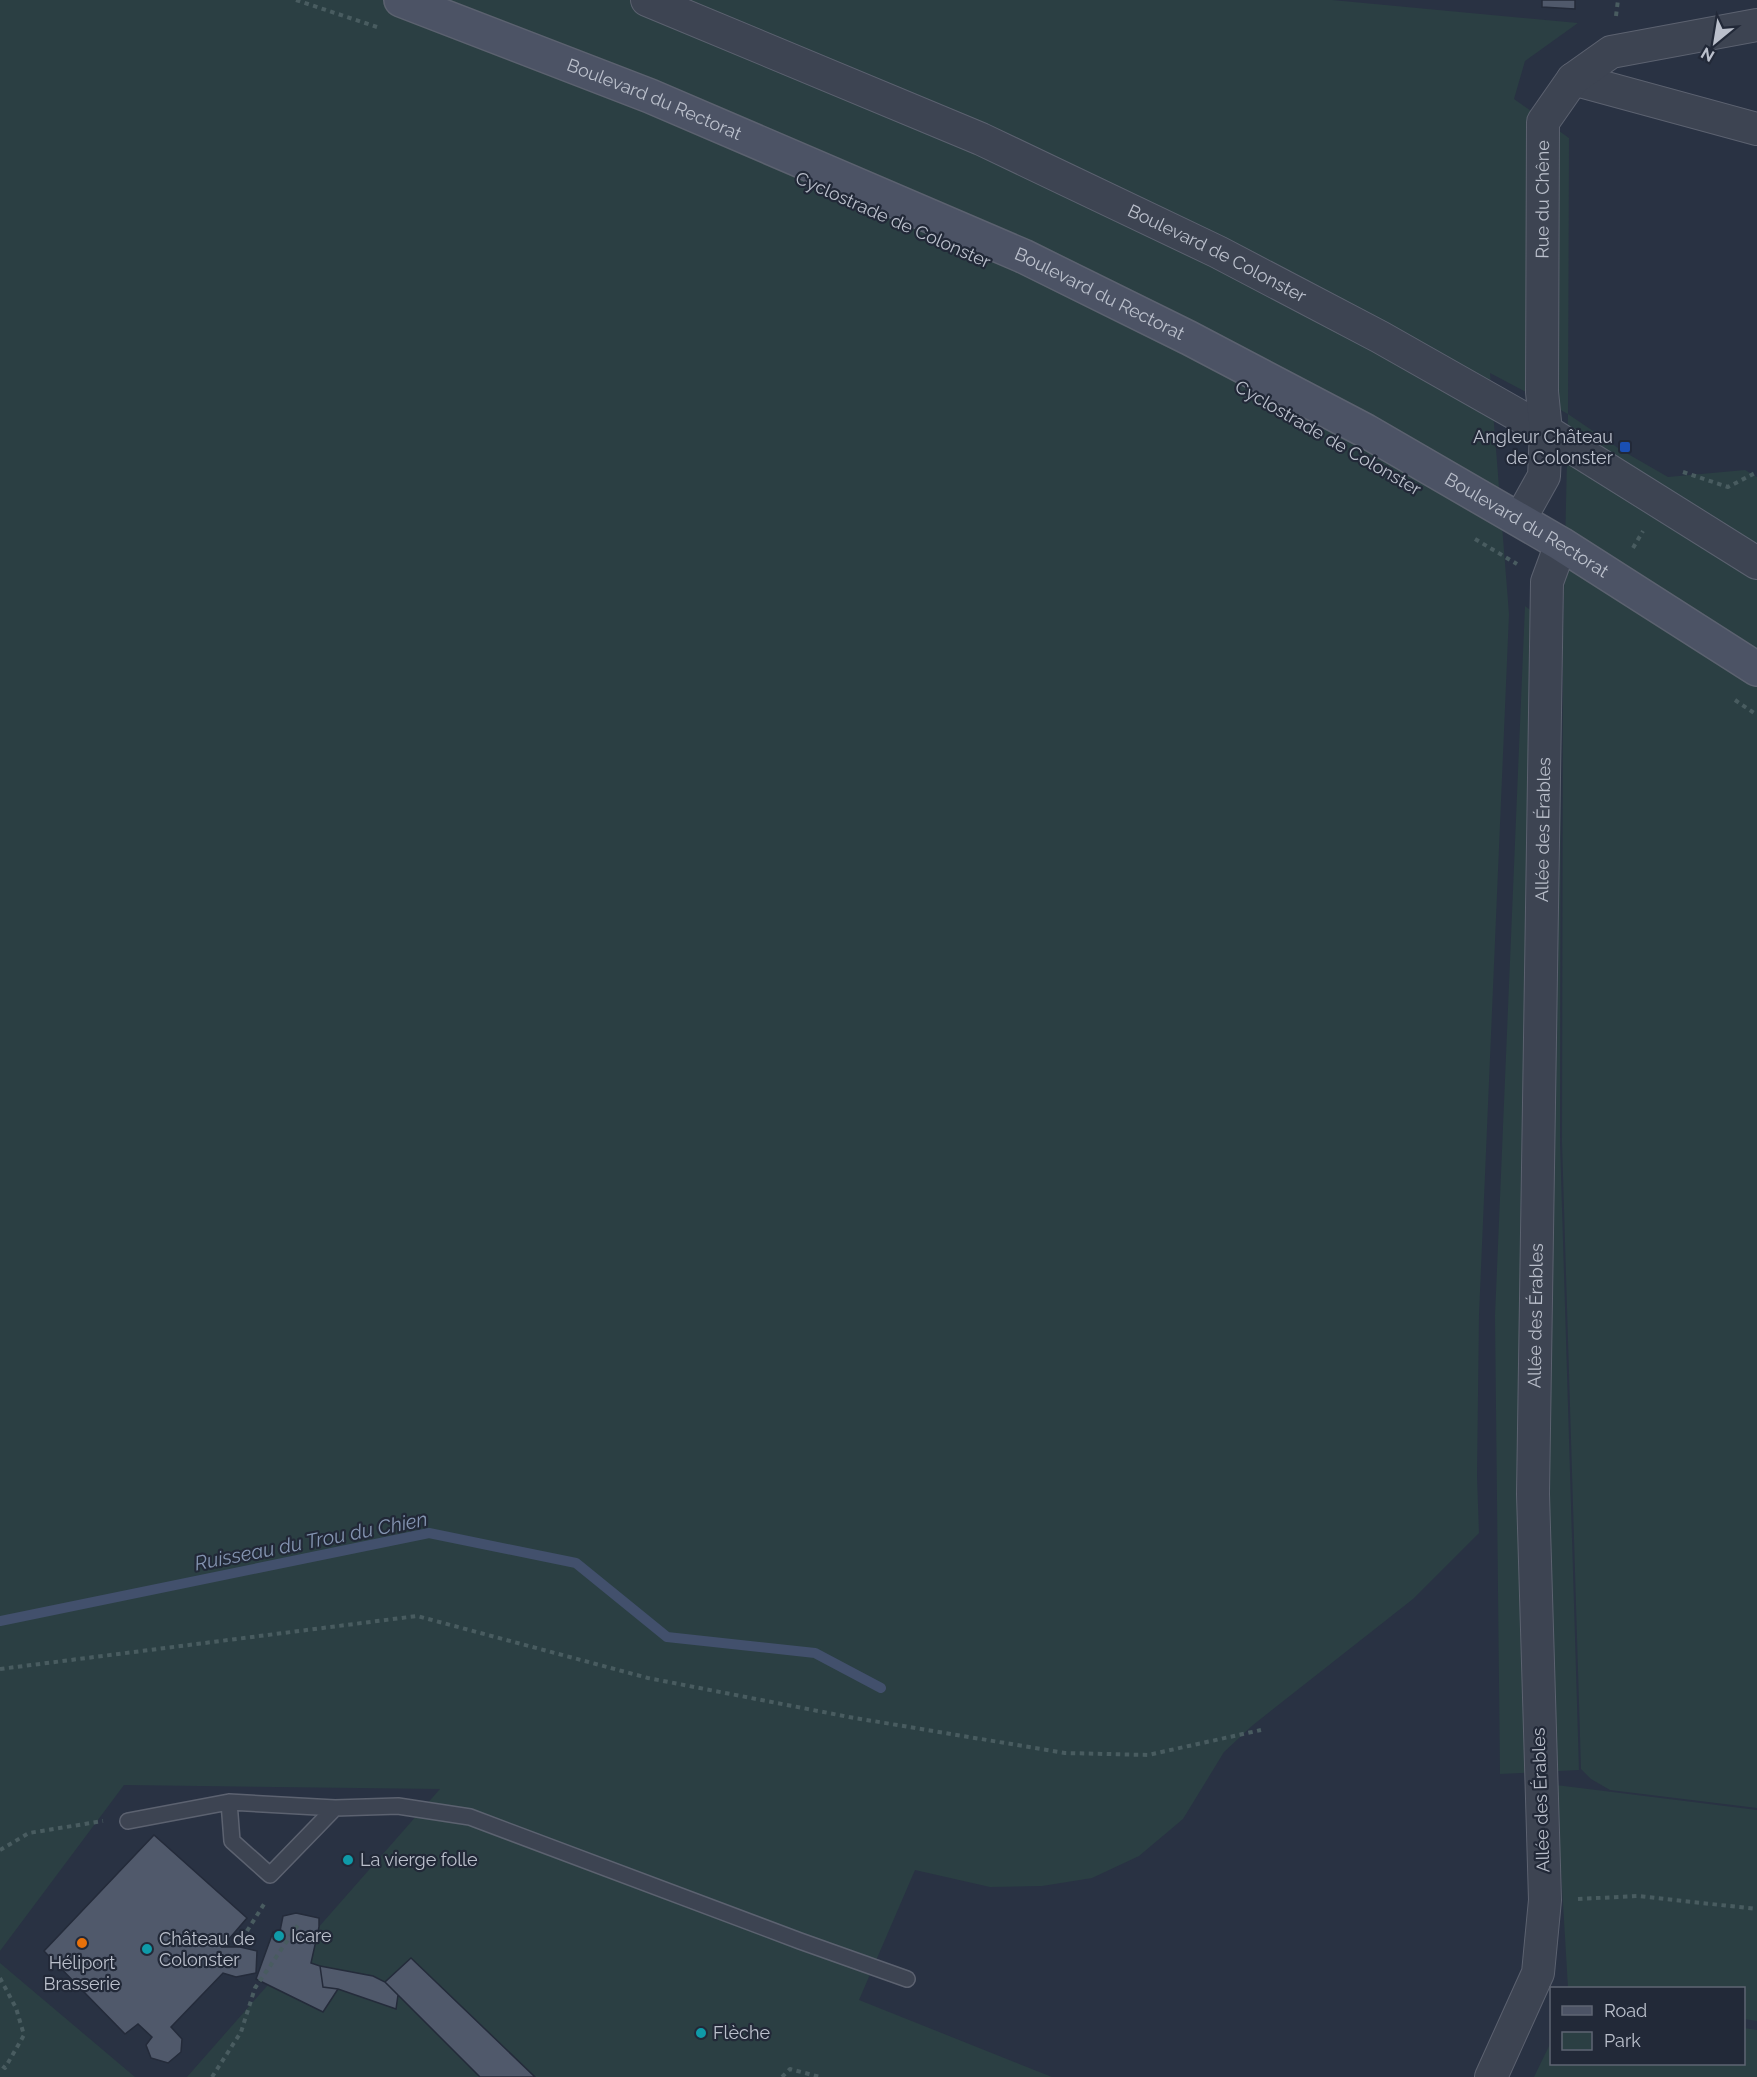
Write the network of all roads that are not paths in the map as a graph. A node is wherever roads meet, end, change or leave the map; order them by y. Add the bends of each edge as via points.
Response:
1 (401, 0) edge
2 (647, 0) edge
3 (1757, 25) edge
4 (1573, 79) junction
5 (1757, 129) edge
6 (1546, 431) junction
7 (1520, 519) junction
8 (1561, 544) junction
9 (1757, 563) edge
10 (1757, 669) edge
11 (229, 1802) junction
12 (335, 1808) junction
13 (128, 1821) road end
14 (907, 1979) dead end
15 (1491, 2077) edge

1 - 7 main road, Boulevard du Rectorat via 650,96 1023,256 1356,425
2 - 6 street, Boulevard de Colonster via 981,139 1127,208 1380,337
3 - 4 street, Rue du Chêne via 1611,52
4 - 5 street
4 - 6 street, Rue du Chêne via 1543,122 1542,392
6 - 7 street, Rue du Chêne via 1544,476
6 - 9 street, Boulevard de Colonster
7 - 8 main road, Boulevard du Rectorat
8 - 10 main road, Boulevard du Rectorat
8 - 15 street, Allée des Érables via 1547,582 1533,1494 1545,1900 1538,1973
11 - 12 lane
11 - 12 lane via 232,1841 270,1875
11 - 13 lane
12 - 14 lane via 398,1806 470,1817

